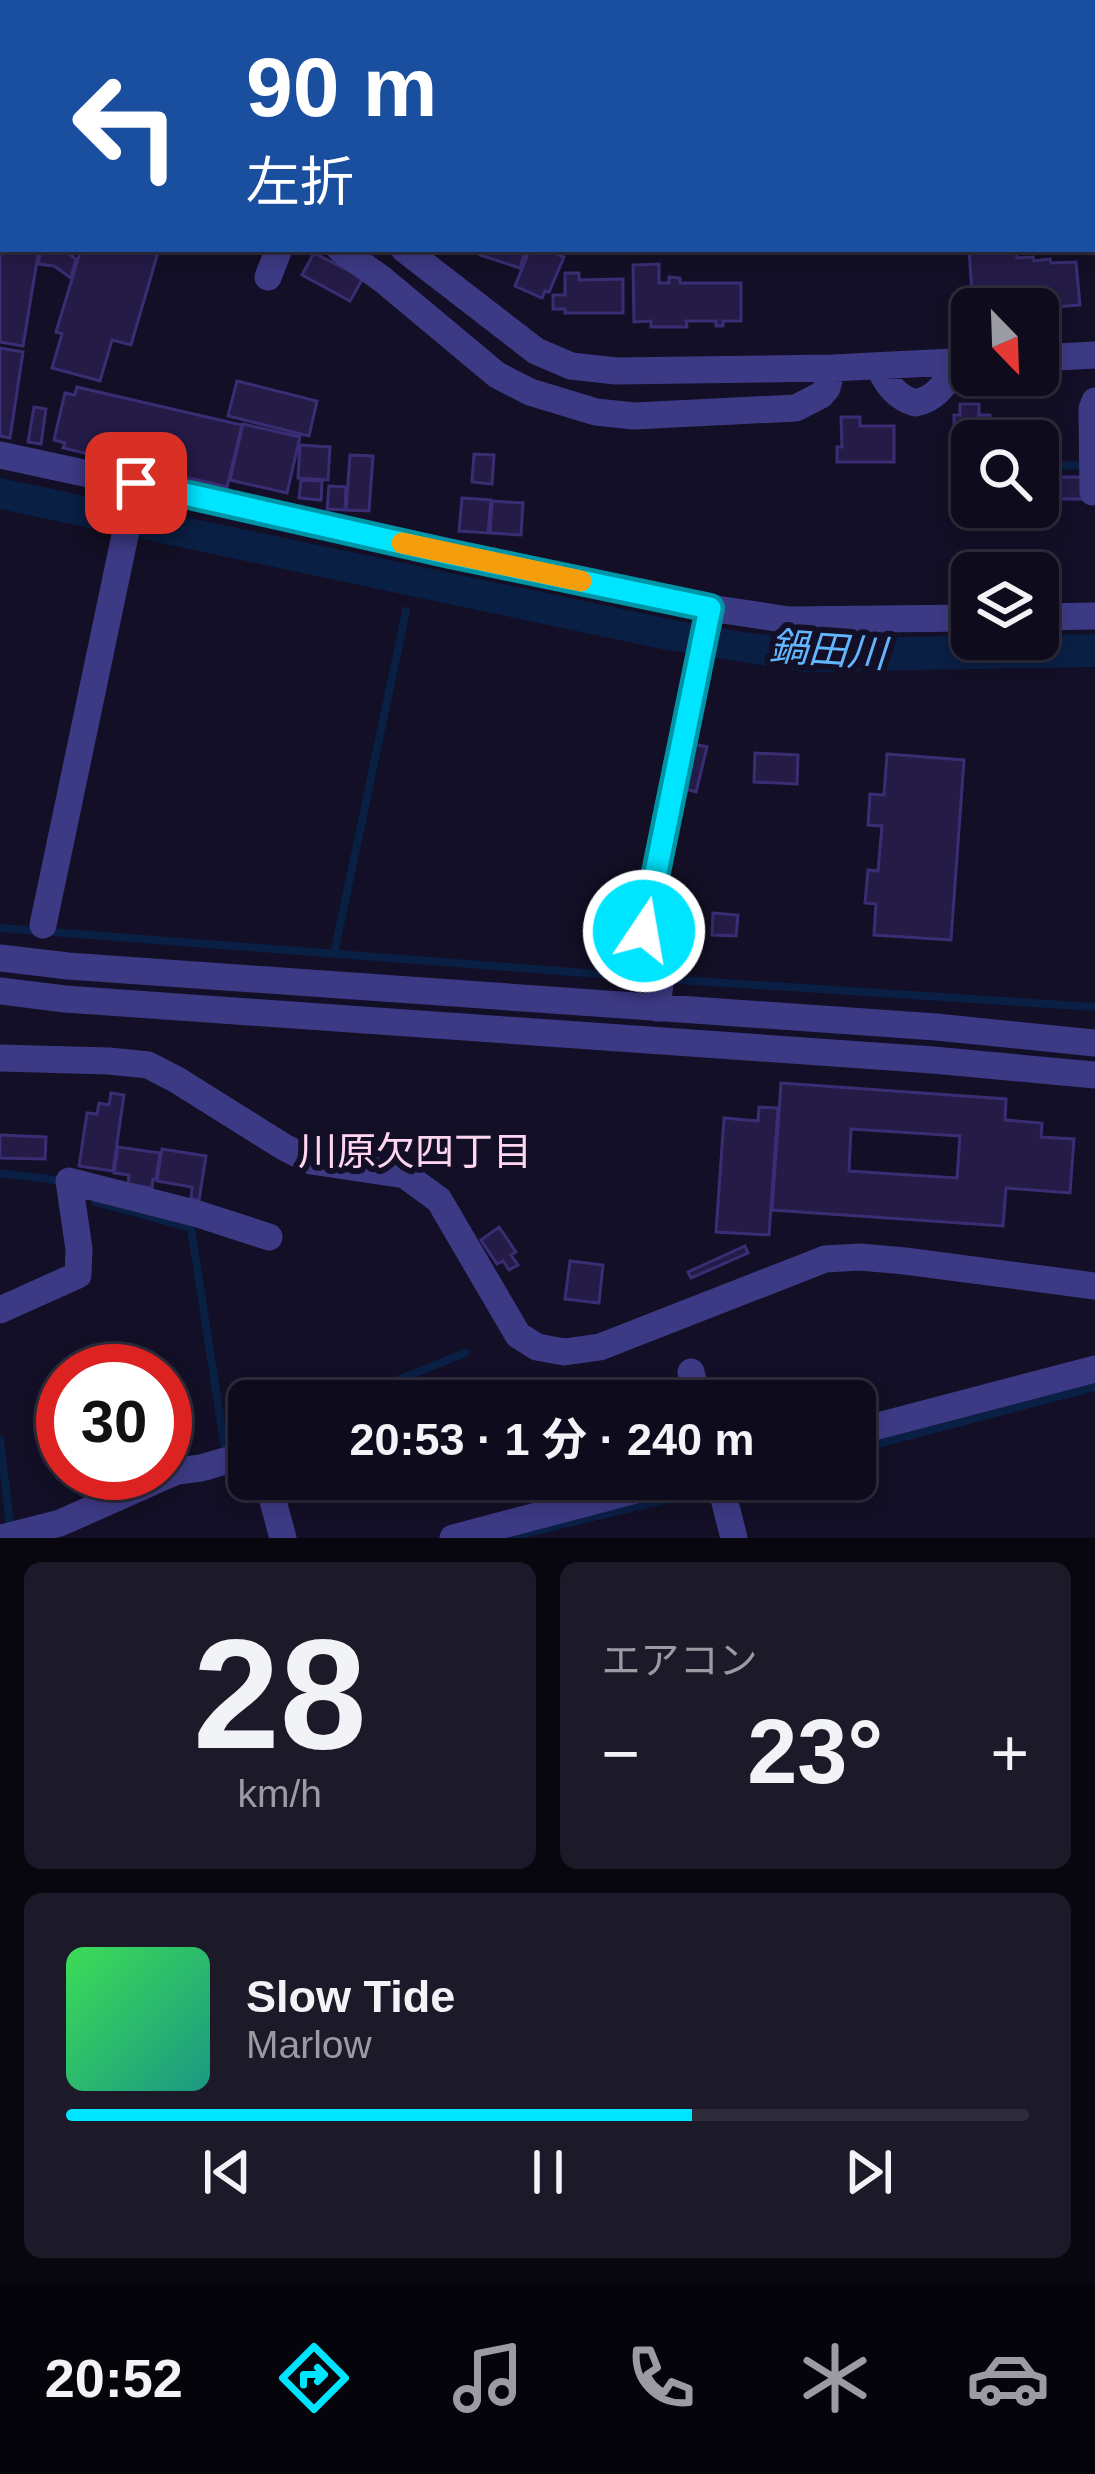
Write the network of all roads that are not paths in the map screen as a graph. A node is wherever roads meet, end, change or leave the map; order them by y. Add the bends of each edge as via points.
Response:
1 (278, 252) edge
2 (344, 252) edge
3 (408, 252) edge
4 (268, 277) dead end
5 (1095, 356) edge
6 (1059, 357) edge
7 (951, 363) edge
8 (879, 366) junction
9 (832, 368) junction
10 (951, 377) edge
11 (1095, 401) edge
12 (0, 455) edge
13 (134, 491) junction
14 (1093, 492) edge
15 (709, 614) junction
16 (1095, 616) edge
17 (1059, 617) edge
18 (951, 618) edge
19 (43, 925) dead end
20 (0, 958) edge
21 (0, 991) edge
22 (657, 1008) junction
23 (1095, 1042) edge
24 (0, 1058) edge
25 (1095, 1076) edge
26 (268, 1237) dead end
27 (1095, 1286) edge
28 (0, 1310) edge
29 (1095, 1369) edge
30 (691, 1372) dead end
31 (693, 1380) edge
32 (876, 1426) edge
33 (228, 1460) edge
34 (273, 1500) edge
35 (598, 1500) edge
36 (724, 1500) edge
37 (2, 1538) edge
38 (284, 1538) edge
39 (454, 1538) edge
40 (734, 1538) edge

1 - 4 street
2 - 9 street via 497,376 596,412 796,408 821,395
3 - 9 street via 536,351 571,366
5 - 6 street
7 - 8 street
8 - 9 street
8 - 10 street via 894,392 915,403
11 - 14 street
12 - 13 street
13 - 15 street
13 - 19 street
15 - 18 street
15 - 22 street via 644,931 665,942
16 - 17 street
20 - 22 street
21 - 25 street
22 - 23 street
24 - 27 street via 148,1065 310,1160 405,1175 439,1200 505,1316 537,1347 600,1347 825,1259
26 - 28 street via 69,1181 78,1275
29 - 32 street
30 - 31 street
33 - 37 street via 177,1471 60,1523
34 - 38 street
35 - 39 street
36 - 40 street

